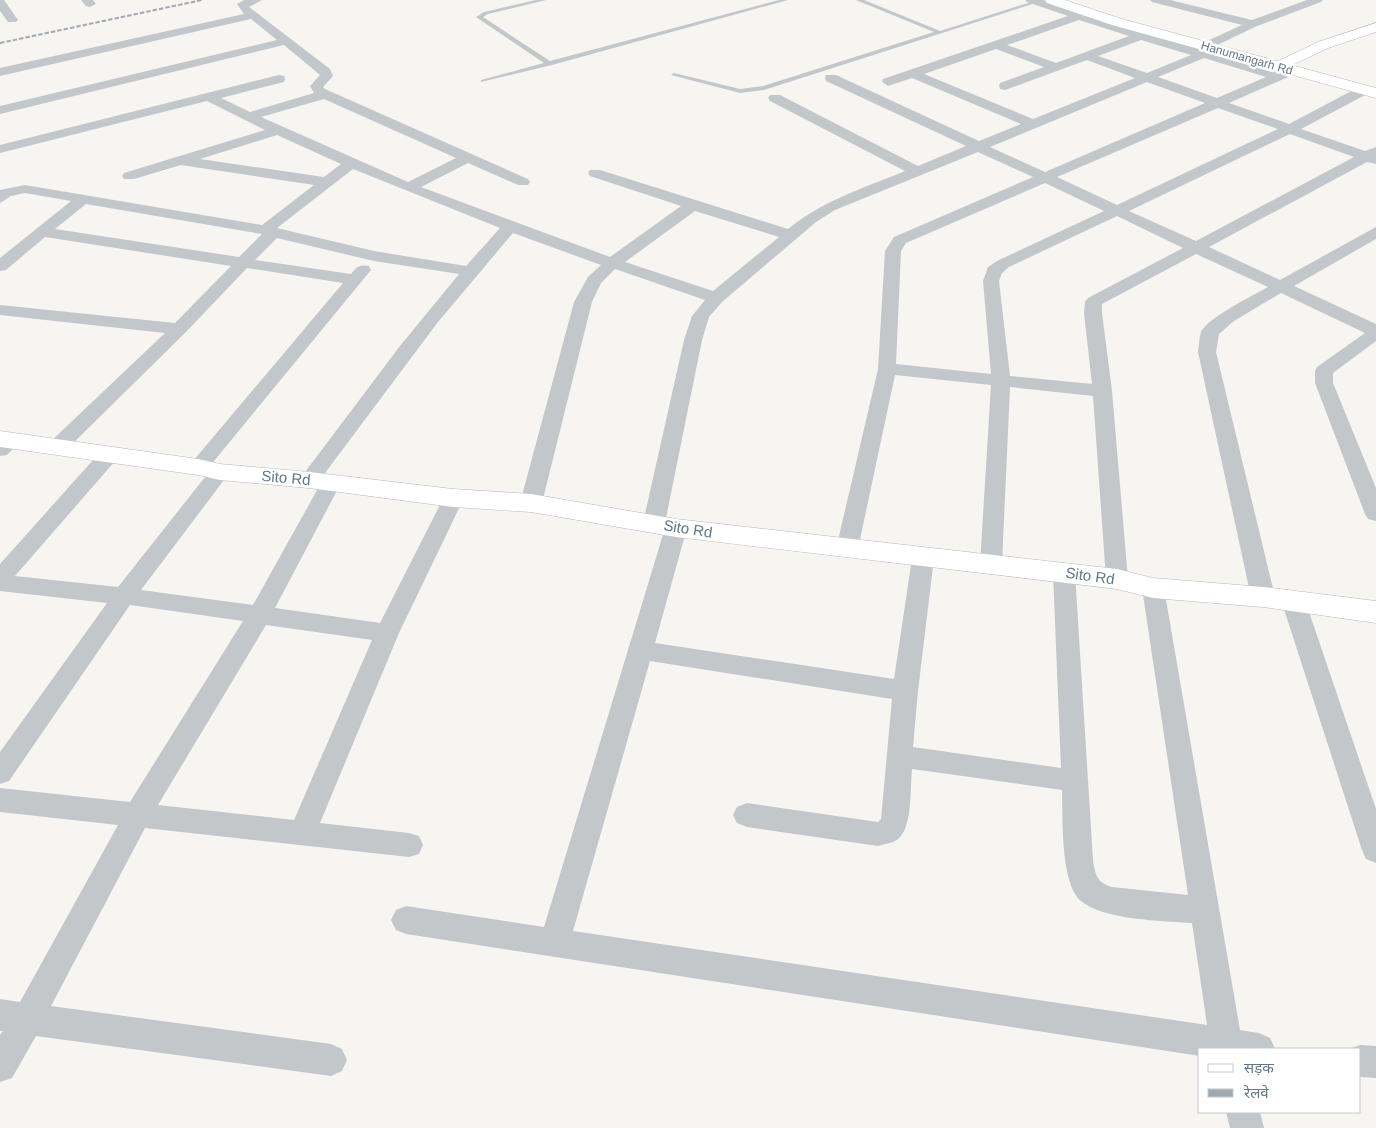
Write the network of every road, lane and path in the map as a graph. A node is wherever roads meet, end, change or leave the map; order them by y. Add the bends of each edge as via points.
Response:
1 (256, 0) edge
2 (543, 0) edge
3 (785, 0) edge
4 (859, 0) edge
5 (1052, 0) edge
6 (1072, 0) edge
7 (1156, 0) edge
8 (1315, 0) edge
9 (1034, 1) edge
10 (0, 2) edge
11 (252, 15) junction
12 (1079, 16) junction
13 (12, 20) dead end
14 (1253, 24) junction
15 (1376, 27) edge
16 (938, 32) junction
17 (1376, 34) edge
18 (1140, 36) junction
19 (286, 41) junction
20 (997, 45) junction
21 (1208, 49) junction
22 (1085, 56) junction
23 (550, 64) junction
24 (1055, 67) junction
25 (1286, 68) junction
26 (0, 72) edge
27 (913, 74) junction
28 (674, 75) dead end
29 (831, 78) dead end
30 (1147, 78) junction
31 (279, 79) dead end
32 (484, 81) dead end
33 (888, 82) dead end
34 (1005, 86) dead end
35 (1370, 92) edge
36 (324, 94) junction
37 (209, 97) junction
38 (775, 98) dead end
39 (1217, 103) junction
40 (0, 110) edge
41 (248, 117) junction
42 (1032, 124) junction
43 (1290, 129) junction
44 (276, 131) junction
45 (980, 146) junction
46 (0, 150) edge
47 (1373, 156) edge
48 (468, 158) junction
49 (178, 160) junction
50 (351, 164) junction
51 (918, 172) junction
52 (595, 173) dead end
53 (129, 176) dead end
54 (1045, 176) junction
55 (326, 182) junction
56 (523, 182) dead end
57 (409, 187) junction
58 (0, 198) edge
59 (83, 199) junction
60 (693, 205) junction
61 (1116, 211) junction
62 (511, 225) junction
63 (269, 231) junction
64 (42, 232) junction
65 (1376, 232) edge
66 (791, 236) junction
67 (1194, 247) junction
68 (374, 256) junction
69 (244, 262) junction
70 (612, 263) junction
71 (0, 266) edge
72 (469, 271) junction
73 (355, 280) junction
74 (1281, 286) junction
75 (716, 298) junction
76 (0, 310) edge
77 (179, 328) junction
78 (1376, 332) edge
79 (887, 369) junction
80 (1001, 380) junction
81 (1102, 391) junction
82 (4, 443) edge
83 (56, 448) junction
84 (109, 455) junction
85 (209, 470) junction
86 (320, 482) junction
87 (453, 498) junction
88 (531, 503) junction
89 (1376, 514) edge
90 (665, 526) junction
91 (847, 549) junction
92 (922, 558) junction
93 (991, 564) junction
94 (1064, 572) junction
95 (0, 579) edge
96 (1117, 579) junction
97 (0, 583) edge
98 (1152, 588) junction
99 (124, 596) junction
100 (1263, 597) junction
101 (1294, 603) junction
102 (1376, 612) edge
103 (260, 614) junction
104 (387, 633) junction
105 (640, 650) junction
106 (905, 691) junction
107 (900, 756) junction
108 (0, 773) edge
109 (1075, 781) junction
110 (0, 800) edge
111 (746, 815) dead end
112 (137, 816) junction
113 (302, 834) junction
114 (409, 845) dead end
115 (1376, 850) edge
116 (1204, 910) junction
117 (406, 920) dead end
118 (554, 943) junction
119 (14, 1017) edge
120 (1227, 1047) edge
121 (1243, 1048) edge
122 (331, 1060) dead end
123 (1361, 1061) edge
124 (1376, 1062) edge
125 (0, 1066) edge
126 (1243, 1113) edge
127 (1247, 1128) edge

1 - 11 street via 243,6
2 - 23 lane via 479,17
3 - 23 lane
4 - 16 lane
5 - 25 main road, Hanumangarh Rd via 1117,22
6 - 21 street
7 - 14 street
8 - 14 street
9 - 12 street
9 - 16 lane
10 - 13 street
11 - 19 street
11 - 26 street
12 - 18 street
12 - 20 street
14 - 21 street
15 - 25 main road via 1352,34
16 - 28 lane via 752,91
17 - 25 main road
18 - 21 street
18 - 22 street
19 - 36 street via 326,72 327,76 316,86
19 - 40 street
20 - 24 street
20 - 27 street
21 - 25 street
21 - 30 street
22 - 24 street
22 - 30 street
23 - 32 lane
24 - 34 street
25 - 35 main road, Hanumangarh Rd
25 - 39 street
27 - 33 street
27 - 42 street
29 - 45 street
30 - 39 street
30 - 42 street
31 - 37 street
35 - 43 street
36 - 41 street
36 - 48 street
37 - 41 street
37 - 46 street
38 - 51 street
39 - 43 street
39 - 54 street
41 - 44 street
42 - 45 street
43 - 47 street
43 - 61 street
44 - 49 street
44 - 50 street
45 - 51 street
45 - 54 street
47 - 67 street
48 - 56 street
48 - 57 street
49 - 53 street
49 - 55 street
50 - 55 street
50 - 57 street
51 - 66 street via 830,206
52 - 60 street
54 - 61 street
54 - 79 street via 900,240 893,251
55 - 63 street
57 - 62 street
58 - 59 street via 6,193 24,189
59 - 63 street
59 - 64 street
60 - 66 street
60 - 70 street
61 - 67 street
61 - 80 street via 1002,264 994,271 991,281
62 - 70 street
62 - 72 street
63 - 68 street
63 - 69 street
64 - 69 street
64 - 71 street
65 - 74 street
66 - 75 street
67 - 74 street
67 - 81 street via 1094,302 1092,313
68 - 72 street
68 - 73 street
69 - 73 street
69 - 77 street
70 - 75 street
70 - 88 street via 594,282 583,302
72 - 86 street via 401,357
73 - 85 street
74 - 78 street
74 - 100 street via 1228,317 1210,332 1207,352
75 - 90 street via 701,316 693,340
76 - 77 street
77 - 83 street
78 - 89 street via 1324,371 1324,383
79 - 80 street
79 - 91 street
80 - 81 street
80 - 93 street
81 - 96 street
82 - 83 main road, Sito Rd
83 - 84 main road, Sito Rd
84 - 85 main road, Sito Rd
84 - 95 street
85 - 86 main road, Sito Rd
85 - 99 street
86 - 87 main road, Sito Rd
86 - 103 street
87 - 88 main road, Sito Rd
87 - 104 street
88 - 90 main road, Sito Rd
90 - 91 main road, Sito Rd
90 - 105 street
91 - 92 main road, Sito Rd
92 - 93 main road, Sito Rd
92 - 106 street
93 - 94 main road, Sito Rd
94 - 96 main road, Sito Rd
94 - 109 street
96 - 98 main road, Sito Rd
97 - 99 street
98 - 100 main road, Sito Rd
98 - 116 street
99 - 103 street
99 - 108 street
100 - 101 main road, Sito Rd
101 - 102 main road, Sito Rd
101 - 115 street
103 - 104 street
103 - 112 street
104 - 113 street
105 - 106 street
105 - 118 street
106 - 107 street
107 - 109 street
107 - 111 street via 894,823 887,831 868,834
109 - 116 street via 1082,880 1092,893 1110,902
110 - 112 street
112 - 113 street
112 - 119 street
113 - 114 street
116 - 120 street
117 - 118 street
118 - 120 street
119 - 122 street
119 - 125 street
120 - 121 street
123 - 124 street
126 - 127 street

